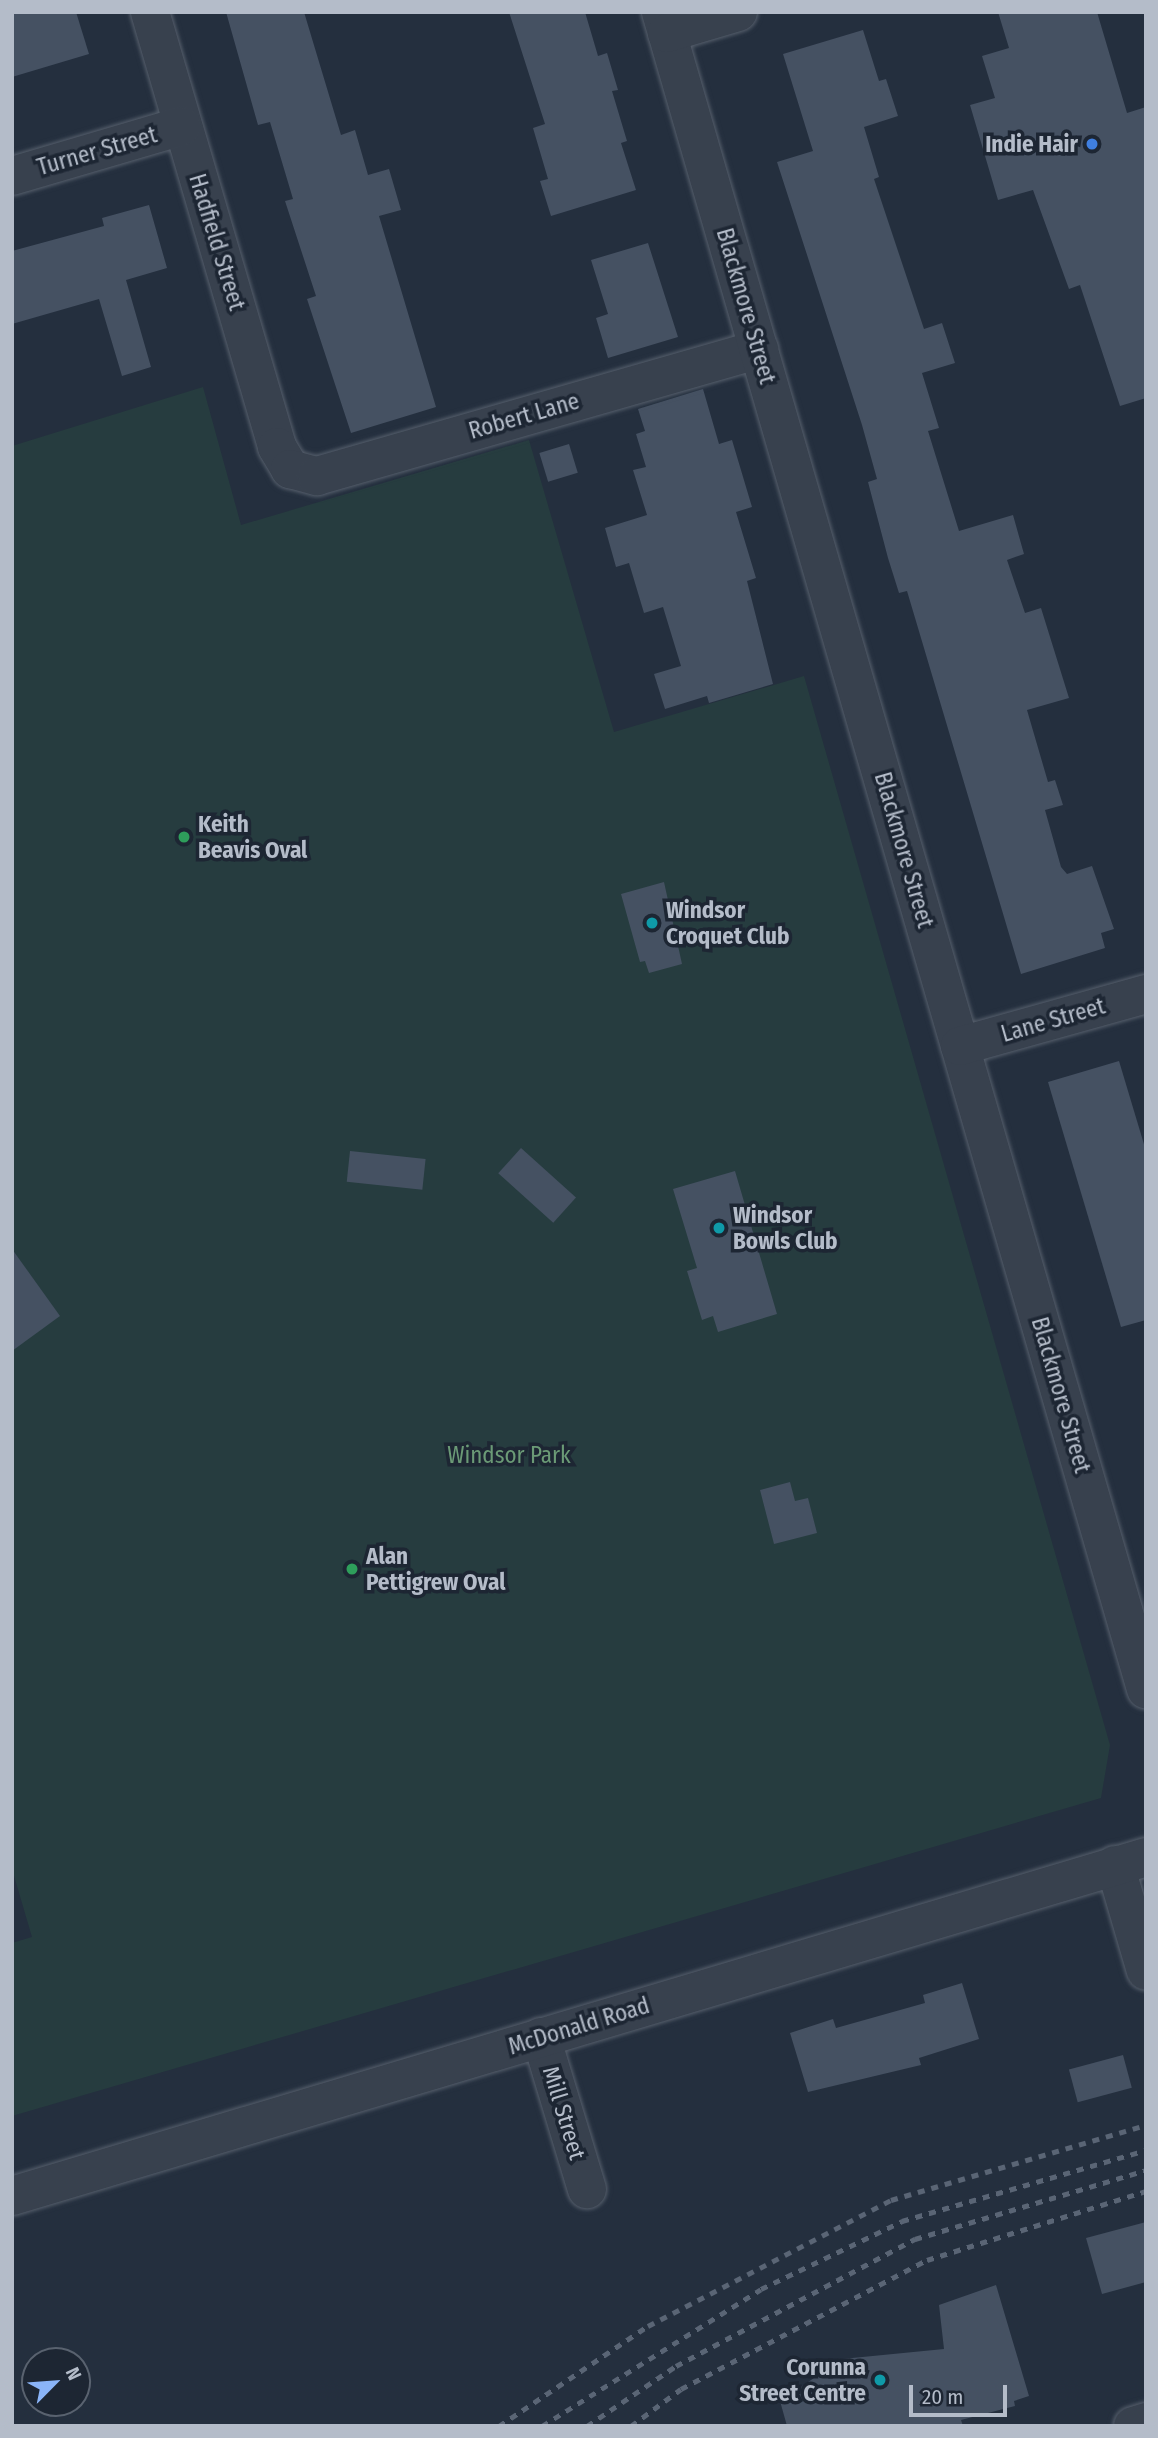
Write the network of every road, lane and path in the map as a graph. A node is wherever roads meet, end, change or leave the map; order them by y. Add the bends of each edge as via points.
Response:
1 (150, 12) edge
2 (738, 12) edge
3 (664, 22) edge
4 (182, 126) junction
5 (12, 176) edge
6 (759, 349) junction
7 (290, 469) joint
8 (1146, 994) edge
9 (960, 1046) junction
10 (1146, 1689) edge
11 (1130, 1861) edge
12 (1146, 1971) edge
13 (541, 2037) junction
14 (587, 2189) dead end
15 (12, 2196) edge
16 (1146, 2422) edge
17 (1133, 2426) edge

1 - 4 street, Hadfield Street
2 - 3 street
3 - 6 street, Blackmore Street
4 - 5 street, Turner Street
4 - 7 street, Hadfield Street via 277,447
6 - 7 street, Robert Lane via 317,475
6 - 9 street, Blackmore Street
8 - 9 street, Lane Street
9 - 10 street, Blackmore Street
11 - 12 street
11 - 13 street, McDonald Road
13 - 14 street, Mill Street
13 - 15 street, McDonald Road
16 - 17 street

